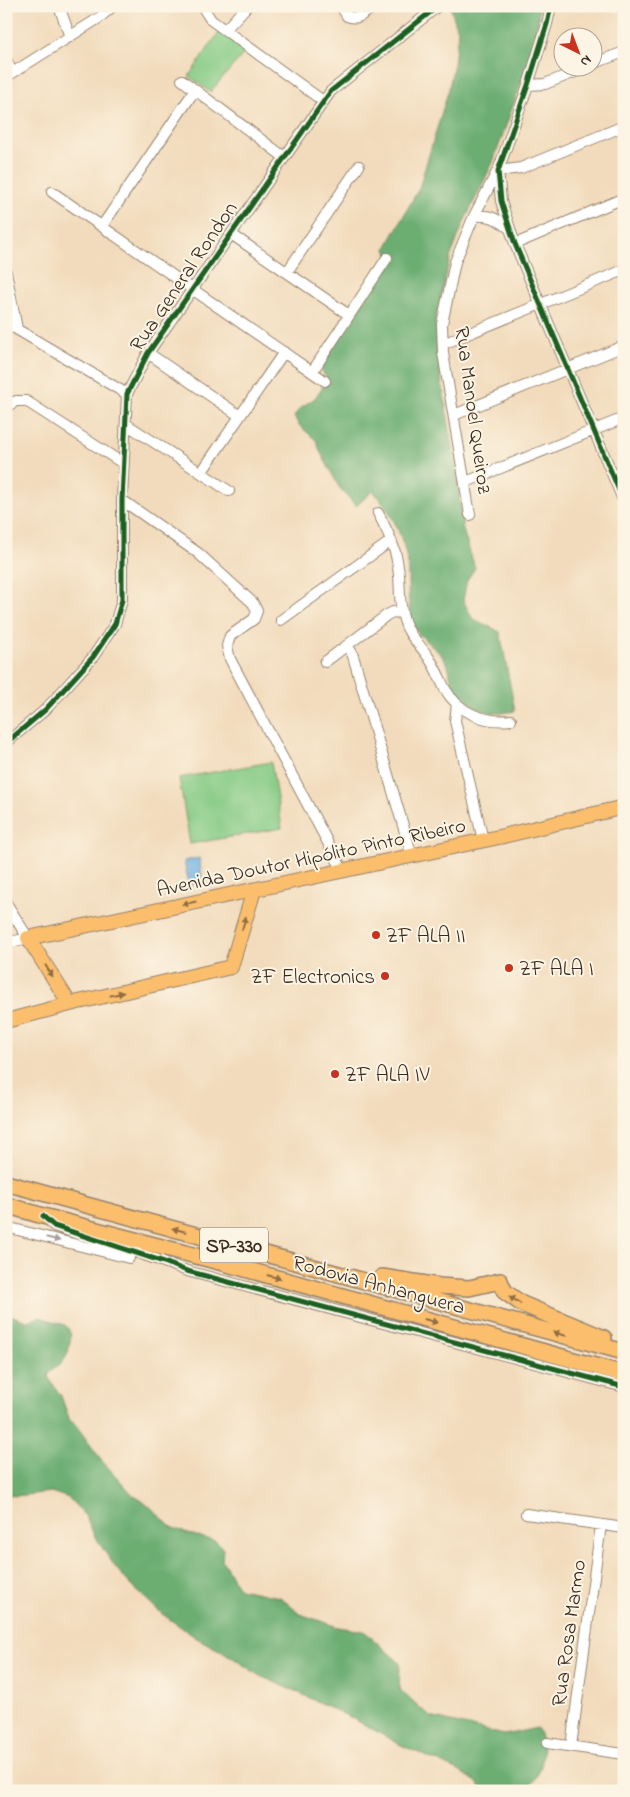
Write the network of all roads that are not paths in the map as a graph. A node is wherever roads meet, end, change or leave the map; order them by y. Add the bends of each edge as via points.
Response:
1 (59, 6) edge
2 (113, 6) edge
3 (202, 6) edge
4 (247, 6) edge
5 (341, 6) edge
6 (374, 6) edge
7 (438, 6) edge
8 (550, 6) edge
9 (225, 30) junction
10 (70, 37) junction
11 (624, 52) edge
12 (6, 59) edge
13 (602, 60) edge
14 (9, 75) edge
15 (559, 78) edge
16 (182, 80) dead end
17 (528, 85) junction
18 (195, 90) junction
19 (323, 101) junction
20 (624, 126) edge
21 (284, 157) junction
22 (359, 166) dead end
23 (498, 171) junction
24 (52, 192) dead end
25 (624, 198) edge
26 (474, 216) junction
27 (102, 226) junction
28 (509, 228) junction
29 (231, 234) junction
30 (515, 244) junction
31 (387, 258) dead end
32 (624, 270) edge
33 (6, 272) edge
34 (287, 272) junction
35 (193, 289) junction
36 (540, 305) junction
37 (349, 315) junction
38 (6, 323) edge
39 (17, 329) junction
40 (443, 344) junction
41 (624, 346) edge
42 (284, 352) junction
43 (148, 353) junction
44 (567, 369) junction
45 (312, 372) junction
46 (325, 381) dead end
47 (127, 394) junction
48 (6, 407) edge
49 (454, 415) junction
50 (240, 416) junction
51 (624, 418) edge
52 (126, 424) junction
53 (593, 430) junction
54 (124, 464) junction
55 (200, 473) junction
56 (466, 482) junction
57 (229, 492) dead end
58 (623, 499) edge
59 (122, 500) junction
60 (378, 513) dead end
61 (470, 514) dead end
62 (392, 541) junction
63 (402, 613) junction
64 (281, 620) dead end
65 (348, 645) junction
66 (325, 662) dead end
67 (458, 704) junction
68 (511, 720) dead end
69 (6, 743) edge
70 (624, 807) edge
71 (483, 840) junction
72 (412, 856) junction
73 (343, 871) junction
74 (254, 890) junction
75 (6, 903) edge
76 (28, 938) junction
77 (6, 943) edge
78 (70, 1004) junction
79 (6, 1021) edge
80 (6, 1183) edge
81 (6, 1205) edge
82 (43, 1216) junction
83 (6, 1226) edge
84 (309, 1266) junction
85 (187, 1272) junction
86 (624, 1347) edge
87 (624, 1352) edge
88 (603, 1368) junction
89 (624, 1374) edge
90 (624, 1380) edge
91 (624, 1387) edge
92 (526, 1514) dead end
93 (601, 1525) junction
94 (624, 1528) edge
95 (547, 1743) dead end
96 (571, 1746) junction
97 (624, 1754) edge

1 - 10 street
2 - 10 street
3 - 9 street via 211,20
4 - 9 street
5 - 6 street via 346,16 353,19
7 - 19 street, Rua General Rondon via 331,91
8 - 17 street, Rua Manoel Queiroz
9 - 19 street
10 - 14 street
11 - 13 street
12 - 14 street
15 - 17 street via 544,84
16 - 18 street
17 - 23 street, Rua Manoel Queiroz
18 - 21 street
18 - 27 street
19 - 21 street, Rua General Rondon
20 - 23 street via 521,168
21 - 29 street, Rua General Rondon
22 - 34 street
23 - 26 street, Rua Manoel Queiroz
23 - 28 street via 501,201
24 - 27 street
25 - 30 street
26 - 28 street via 488,215
26 - 40 street, Rua Manoel Queiroz via 455,262 442,324
27 - 35 street
28 - 30 street
29 - 34 street
29 - 35 street, Rua General Rondon
30 - 36 street
31 - 37 street
32 - 36 street
33 - 39 street
34 - 37 street
35 - 42 street
35 - 43 street, Rua General Rondon
36 - 40 street
36 - 44 street
37 - 45 street
38 - 39 street
39 - 47 street
40 - 49 street, Rua Manoel Queiroz
41 - 44 street
42 - 45 street
42 - 50 street
43 - 47 street, Rua General Rondon
43 - 50 street
44 - 49 street
44 - 53 street
45 - 46 street
47 - 52 street, Rua General Rondon
48 - 54 street via 26,401
49 - 56 street, Rua Manoel Queiroz
50 - 55 street
51 - 53 street
52 - 54 street, Rua General Rondon
52 - 55 street
53 - 56 street
53 - 58 street
54 - 59 street, Rua General Rondon
55 - 57 street
56 - 61 street, Rua Manoel Queiroz
59 - 69 street, Rua General Rondon via 122,600 114,624 93,657 57,697
59 - 73 street via 198,553 253,603 257,611 254,619 230,636 226,646 230,659
60 - 62 street
62 - 63 street
62 - 64 street
63 - 65 street via 387,615
63 - 67 street via 411,635
65 - 66 street
65 - 72 street
67 - 68 street via 483,718
67 - 71 street via 456,721
70 - 71 main road, Avenida Doutor Hipólito Pinto Ribeiro
71 - 72 main road, Avenida Doutor Hipólito Pinto Ribeiro
72 - 73 main road, Avenida Doutor Hipólito Pinto Ribeiro
73 - 74 main road, Avenida Doutor Hipólito Pinto Ribeiro
74 -> 76 main road, Avenida Doutor Hipólito Pinto Ribeiro
78 -> 74 main road via 231,967
75 - 76 street
76 - 77 street, Avenida Doutor Hipólito Pinto Ribeiro
76 -> 78 main road
78 - 79 main road
84 -> 80 highway, Rodovia Anhanguera / SP-330
81 - 82 highway, Rodovia Anhanguera / SP-330
82 - 85 street via 54,1226
82 -> 88 highway, Rodovia Anhanguera / SP-330
83 -> 85 street
86 -> 84 highway via 522,1304 509,1297 500,1281 469,1288 439,1286
87 -> 84 highway, Rodovia Anhanguera / SP-330
85 - 91 street
88 - 89 highway, Rodovia Anhanguera / SP-330
88 - 90 street
92 - 93 street
93 - 94 street
93 - 96 street, Rua Rosa Marmo
95 - 96 street
96 - 97 street

